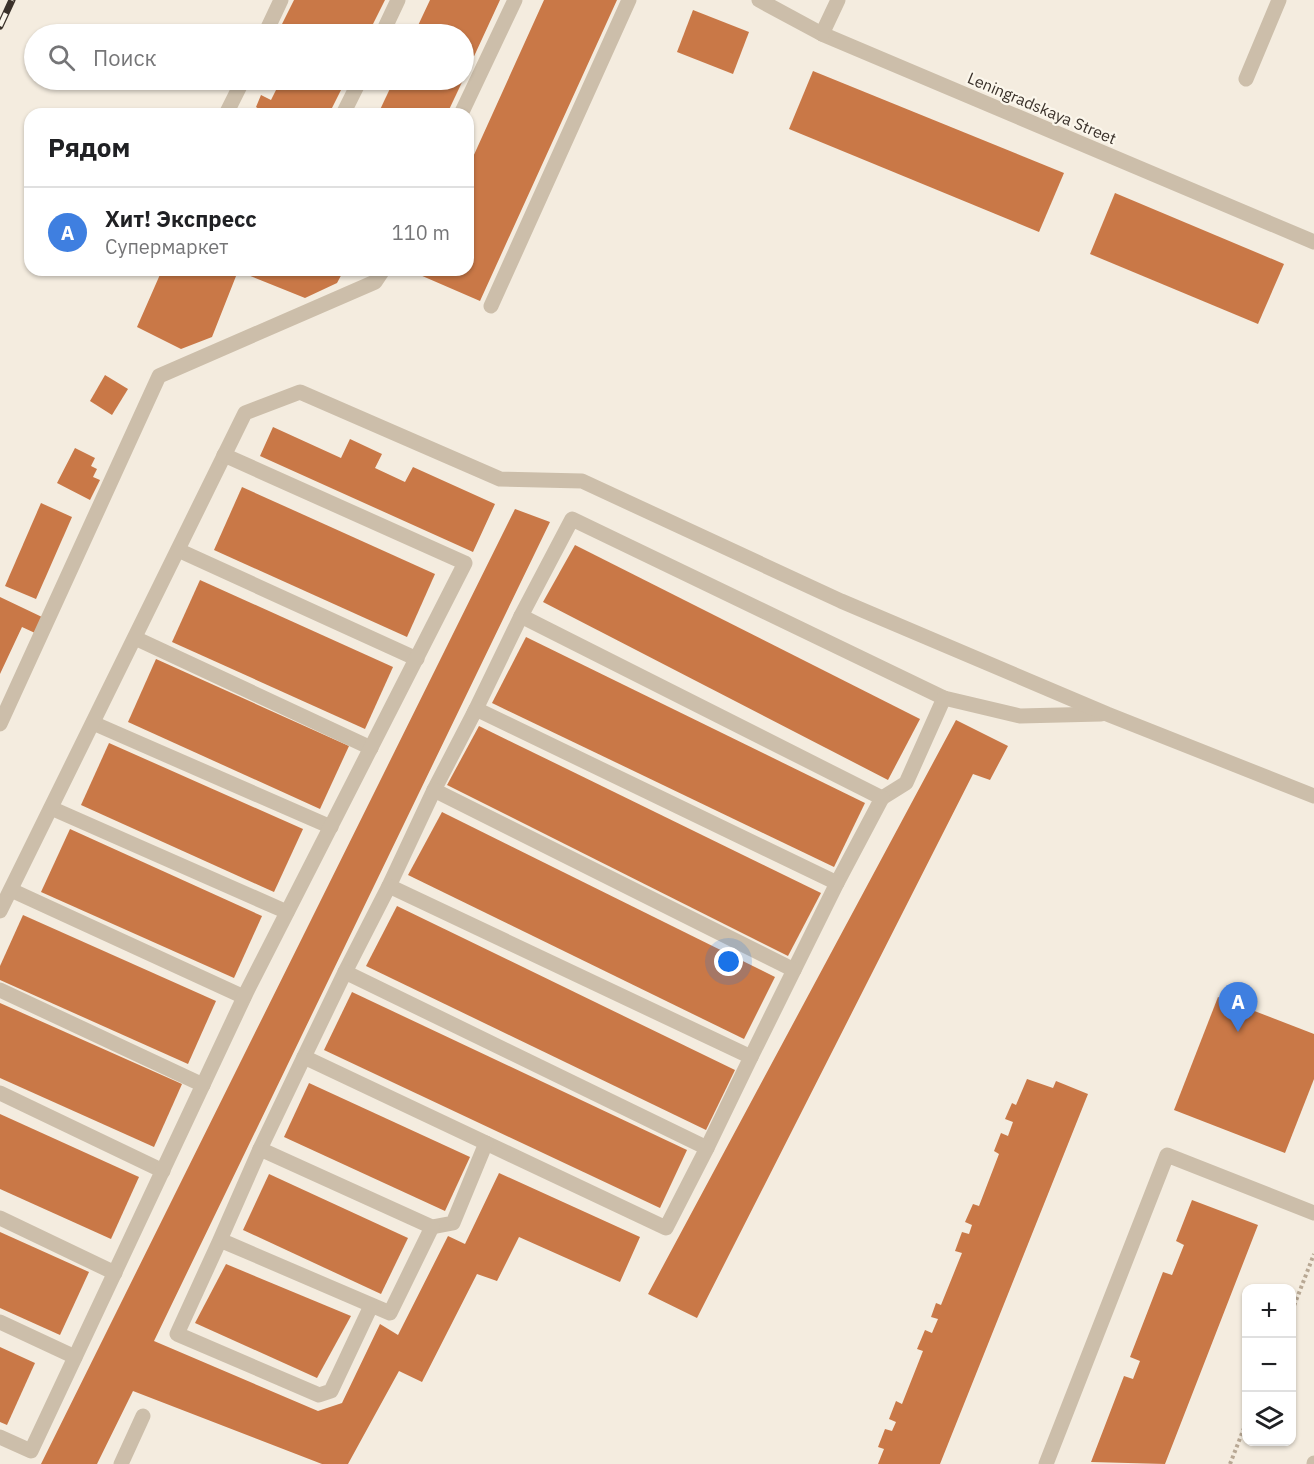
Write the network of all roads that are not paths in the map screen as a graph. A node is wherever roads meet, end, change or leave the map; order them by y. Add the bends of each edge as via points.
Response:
1 (281, 0) edge
2 (398, 0) edge
3 (515, 0) edge
4 (629, 0) edge
5 (759, 0) edge
6 (838, 0) edge
7 (1279, 0) edge
8 (270, 24) edge
9 (386, 24) edge
10 (822, 34) junction
11 (1246, 79) dead end
12 (474, 87) edge
13 (238, 90) edge
14 (355, 90) edge
15 (472, 90) edge
16 (229, 108) edge
17 (346, 108) edge
18 (464, 108) edge
19 (1314, 242) edge
20 (379, 276) edge
21 (491, 306) dead end
22 (224, 455) junction
23 (178, 550) junction
24 (521, 616) junction
25 (135, 638) junction
26 (417, 659) junction
27 (944, 698) junction
28 (474, 713) junction
29 (1107, 714) junction
30 (93, 723) junction
31 (0, 724) edge
32 (371, 748) junction
33 (435, 790) junction
34 (1314, 796) edge
35 (882, 798) junction
36 (51, 808) junction
37 (331, 827) junction
38 (837, 883) junction
39 (389, 886) junction
40 (10, 890) junction
41 (0, 911) edge
42 (287, 912) junction
43 (794, 970) junction
44 (345, 972) junction
45 (0, 990) edge
46 (244, 997) junction
47 (304, 1057) junction
48 (751, 1057) junction
49 (203, 1085) junction
50 (0, 1093) edge
51 (486, 1143) junction
52 (707, 1148) junction
53 (260, 1149) junction
54 (163, 1171) junction
55 (1314, 1213) edge
56 (0, 1218) edge
57 (432, 1227) junction
58 (220, 1240) junction
59 (114, 1273) junction
60 (371, 1306) junction
61 (0, 1322) edge
62 (75, 1358) junction
63 (142, 1416) dead end
64 (0, 1437) edge
65 (121, 1464) edge
66 (1046, 1464) edge

1 - 8 street
2 - 9 street
3 - 12 street
4 - 21 street
5 - 10 street, Leningradskaya Street
6 - 10 street
7 - 11 street
10 - 19 street, Leningradskaya Street
13 - 16 street
14 - 17 street
15 - 18 street
20 - 31 street via 375,282 159,376
22 - 23 street
22 - 26 street via 465,563
22 - 29 street via 245,413 300,392 500,479 582,481 841,601
23 - 25 street
23 - 26 street
24 - 27 street via 572,519
24 - 28 street
24 - 35 street
25 - 30 street
25 - 32 street
26 - 32 street
27 - 29 street via 1020,716
27 - 35 street via 906,783
28 - 33 street
28 - 38 street via 476,709
29 - 34 street
30 - 36 street
30 - 37 street
32 - 37 street
33 - 39 street
33 - 43 street
35 - 38 street
36 - 40 street
36 - 42 street
37 - 42 street
38 - 43 street
39 - 44 street
39 - 48 street
40 - 41 street
40 - 46 street
42 - 46 street
43 - 48 street
44 - 47 street
44 - 52 street
45 - 49 street
46 - 49 street
47 - 51 street
47 - 53 street
48 - 52 street
49 - 54 street
50 - 54 street
51 - 52 street via 666,1228
51 - 57 street via 453,1223
53 - 57 street
53 - 58 street
54 - 59 street
55 - 66 street via 1167,1155
56 - 59 street
57 - 60 street via 390,1313
58 - 60 street
58 - 60 street via 177,1334 319,1395 331,1391
59 - 62 street
61 - 62 street
62 - 64 street via 30,1451
63 - 65 street

